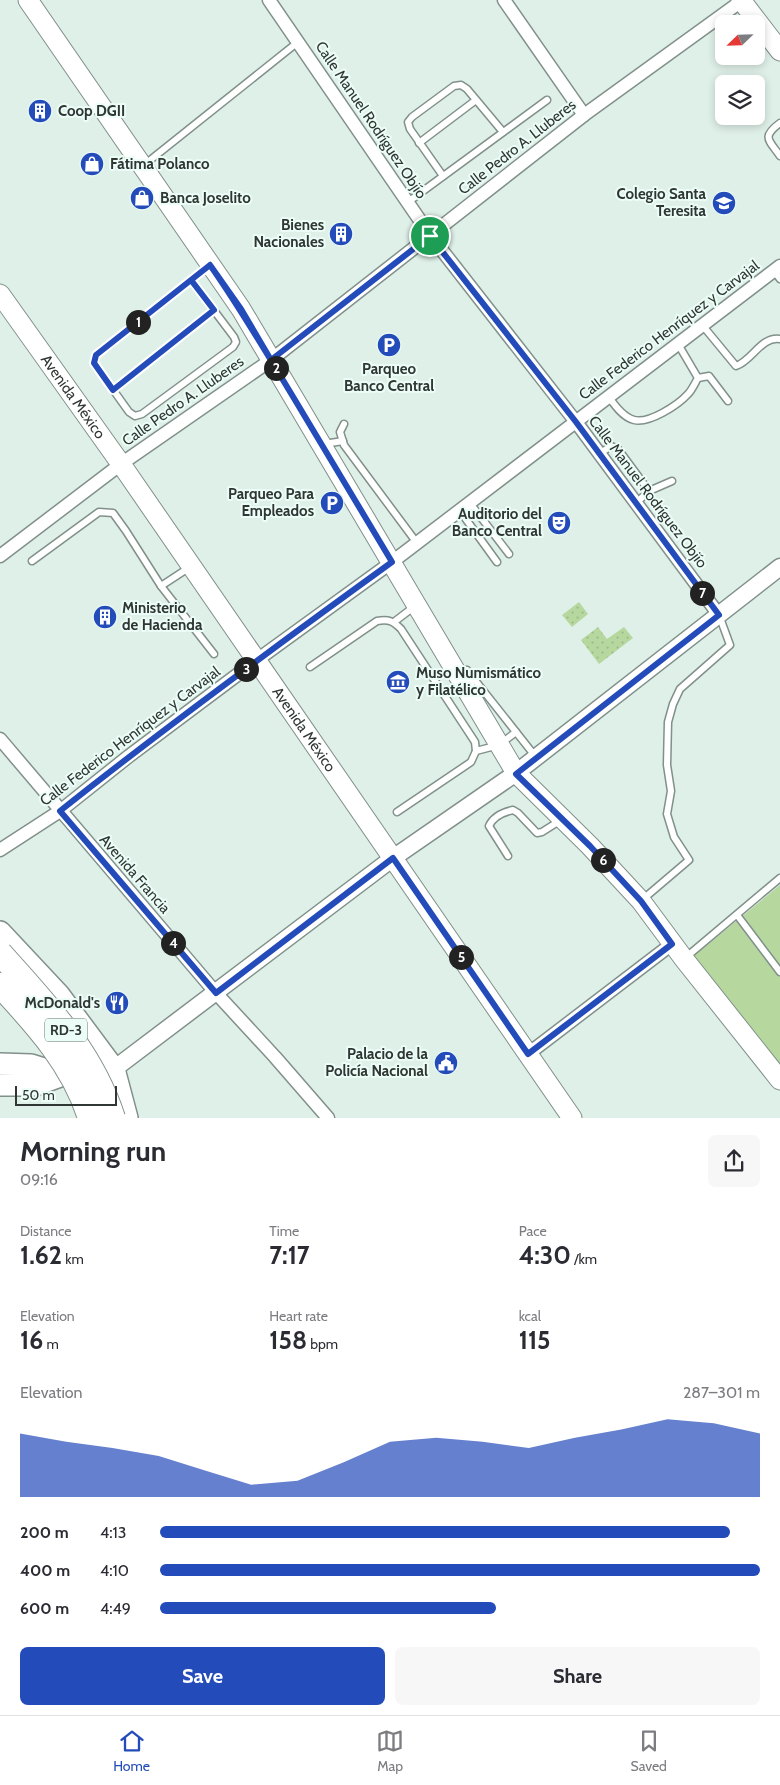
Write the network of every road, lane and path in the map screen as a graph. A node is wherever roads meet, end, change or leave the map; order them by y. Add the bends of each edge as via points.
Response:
1 (28, 0) edge
2 (269, 0) edge
3 (504, 0) edge
4 (742, 0) edge
5 (298, 42) junction
6 (780, 52) edge
7 (476, 100) junction
8 (547, 100) dead end
9 (584, 115) junction
10 (780, 123) edge
11 (504, 132) junction
12 (419, 143) junction
13 (780, 156) edge
14 (143, 166) junction
15 (443, 176) junction
16 (408, 202) junction
17 (430, 236) junction
18 (210, 265) junction
19 (778, 272) edge
20 (191, 280) junction
21 (0, 294) edge
22 (214, 310) junction
23 (703, 326) junction
24 (780, 339) edge
25 (678, 344) junction
26 (271, 360) junction
27 (698, 378) junction
28 (113, 390) junction
29 (609, 397) junction
30 (728, 401) dead end
31 (576, 422) junction
32 (344, 424) dead end
33 (340, 453) junction
34 (598, 454) junction
35 (121, 464) junction
36 (672, 481) dead end
37 (649, 491) junction
38 (470, 503) junction
39 (635, 504) junction
40 (460, 511) junction
41 (417, 543) junction
42 (509, 554) dead end
43 (0, 556) edge
44 (32, 561) dead end
45 (392, 562) junction
46 (497, 562) dead end
47 (191, 566) junction
48 (780, 567) edge
49 (161, 586) junction
50 (417, 605) junction
51 (719, 615) junction
52 (394, 622) junction
53 (214, 654) dead end
54 (257, 660) junction
55 (310, 667) dead end
56 (454, 668) junction
57 (516, 732) junction
58 (0, 739) edge
59 (499, 745) junction
60 (476, 751) junction
61 (536, 757) junction
62 (516, 774) junction
63 (60, 811) junction
64 (397, 812) dead end
65 (562, 819) junction
66 (0, 850) edge
67 (508, 856) dead end
68 (393, 858) junction
69 (780, 878) edge
70 (641, 901) junction
71 (737, 914) junction
72 (0, 932) edge
73 (672, 944) junction
74 (0, 953) edge
75 (684, 959) junction
76 (780, 972) edge
77 (0, 985) edge
78 (216, 993) junction
79 (0, 1001) edge
80 (528, 1054) junction
81 (0, 1064) edge
82 (114, 1070) junction
83 (63, 1075) junction
84 (780, 1080) edge
85 (0, 1085) edge
86 (83, 1118) edge
87 (89, 1118) edge
88 (113, 1118) edge
89 (121, 1118) edge
90 (127, 1118) edge
91 (328, 1118) edge
92 (572, 1118) edge

1 - 14 main road
2 - 5 street, Calle Manuel Rodríguez Objío
3 - 9 street
4 - 6 main road
4 - 9 street, Calle Pedro A. Lluberes
5 - 14 lane
5 - 16 street, Calle Manuel Rodríguez Objío
7 - 11 lane
7 - 12 lane
7 - 12 lane via 462,85 454,86 412,117 408,122
8 - 11 lane
9 - 17 street, Calle Pedro A. Lluberes
10 - 13 lane via 768,134
11 - 15 lane
12 - 15 lane
14 - 18 main road
15 - 16 lane
16 - 17 street, Calle Manuel Rodríguez Objío
17 - 26 street, Calle Pedro A. Lluberes
17 - 31 street, Calle Manuel Rodríguez Objío
18 - 20 lane
18 - 26 main road
19 - 23 street, Calle Federico Henríquez y Carvajal
20 - 22 lane
20 - 28 lane via 96,355 94,363
21 - 35 main road, Avenida México
22 - 28 lane
22 - 28 lane via 234,337 236,342 233,346 142,414 135,416 129,412
23 - 24 lane via 736,366 742,365 766,342
23 - 25 street, Calle Federico Henríquez y Carvajal
25 - 27 lane
25 - 29 street, Calle Federico Henríquez y Carvajal
26 - 33 main road via 321,444
26 - 35 street, Calle Pedro A. Lluberes
27 - 29 lane via 689,394 649,420 634,420 620,411
27 - 30 lane via 709,376
29 - 31 street, Calle Federico Henríquez y Carvajal
31 - 34 street, Calle Manuel Rodríguez Objío
31 - 38 street, Calle Federico Henríquez y Carvajal
32 - 33 lane via 340,432
33 - 41 lane
33 - 45 main road
34 - 37 lane via 611,446 618,449
34 - 39 street, Calle Manuel Rodríguez Objío
35 - 43 street, Calle Pedro A. Lluberes
35 - 47 main road, Avenida México
36 - 37 lane
37 - 39 lane
38 - 40 street, Calle Federico Henríquez y Carvajal
38 - 42 lane
39 - 51 street, Calle Manuel Rodríguez Objío
40 - 41 street, Calle Federico Henríquez y Carvajal
40 - 46 lane
41 - 45 street, Calle Federico Henríquez y Carvajal
44 - 49 lane via 99,512 113,513
45 - 50 main road
45 - 54 street, Calle Federico Henríquez y Carvajal
47 - 49 lane
47 - 54 main road, Avenida México
48 - 51 street
49 - 53 lane
50 - 52 lane
50 - 56 main road
51 - 61 street
51 - 70 lane via 730,644 680,689 668,722 667,765 671,791 667,814 674,837 689,860
52 - 55 lane via 386,619 377,621
52 - 60 lane via 402,629 475,742
54 - 63 street, Calle Federico Henríquez y Carvajal
54 - 68 main road, Avenida México
56 - 57 lane via 467,670
56 - 59 main road
57 - 59 lane
57 - 61 lane
58 - 63 street, Avenida Francia
59 - 60 lane
59 - 62 main road
60 - 64 lane via 471,762
61 - 62 street
62 - 65 main road
62 - 68 street
63 - 66 street, Calle Federico Henríquez y Carvajal
63 - 78 street, Avenida Francia
65 - 67 lane via 537,833 513,810 491,821 489,826
65 - 70 main road
68 - 78 street
68 - 80 main road, Avenida México
69 - 71 lane
70 - 73 main road
71 - 75 lane
71 - 76 lane
72 - 82 main road, RD-3 via 59,995
73 - 75 main road
73 - 80 street
74 - 88 highway, RD-3, bridge via 77,1044 100,1083
75 - 84 main road
77 - 87 highway, RD-3, bridge via 58,1054 76,1082
78 - 82 street
78 - 91 street, Avenida Francia
79 - 83 main road, RD-3
80 - 92 main road, Avenida México
81 - 83 main road via 31,1065
82 - 83 main road
82 - 90 main road, RD-3
83 - 85 main road via 36,1085
83 - 86 main road, RD-3
87 - 89 main road via 89,1097 98,1089 105,1089 116,1100

